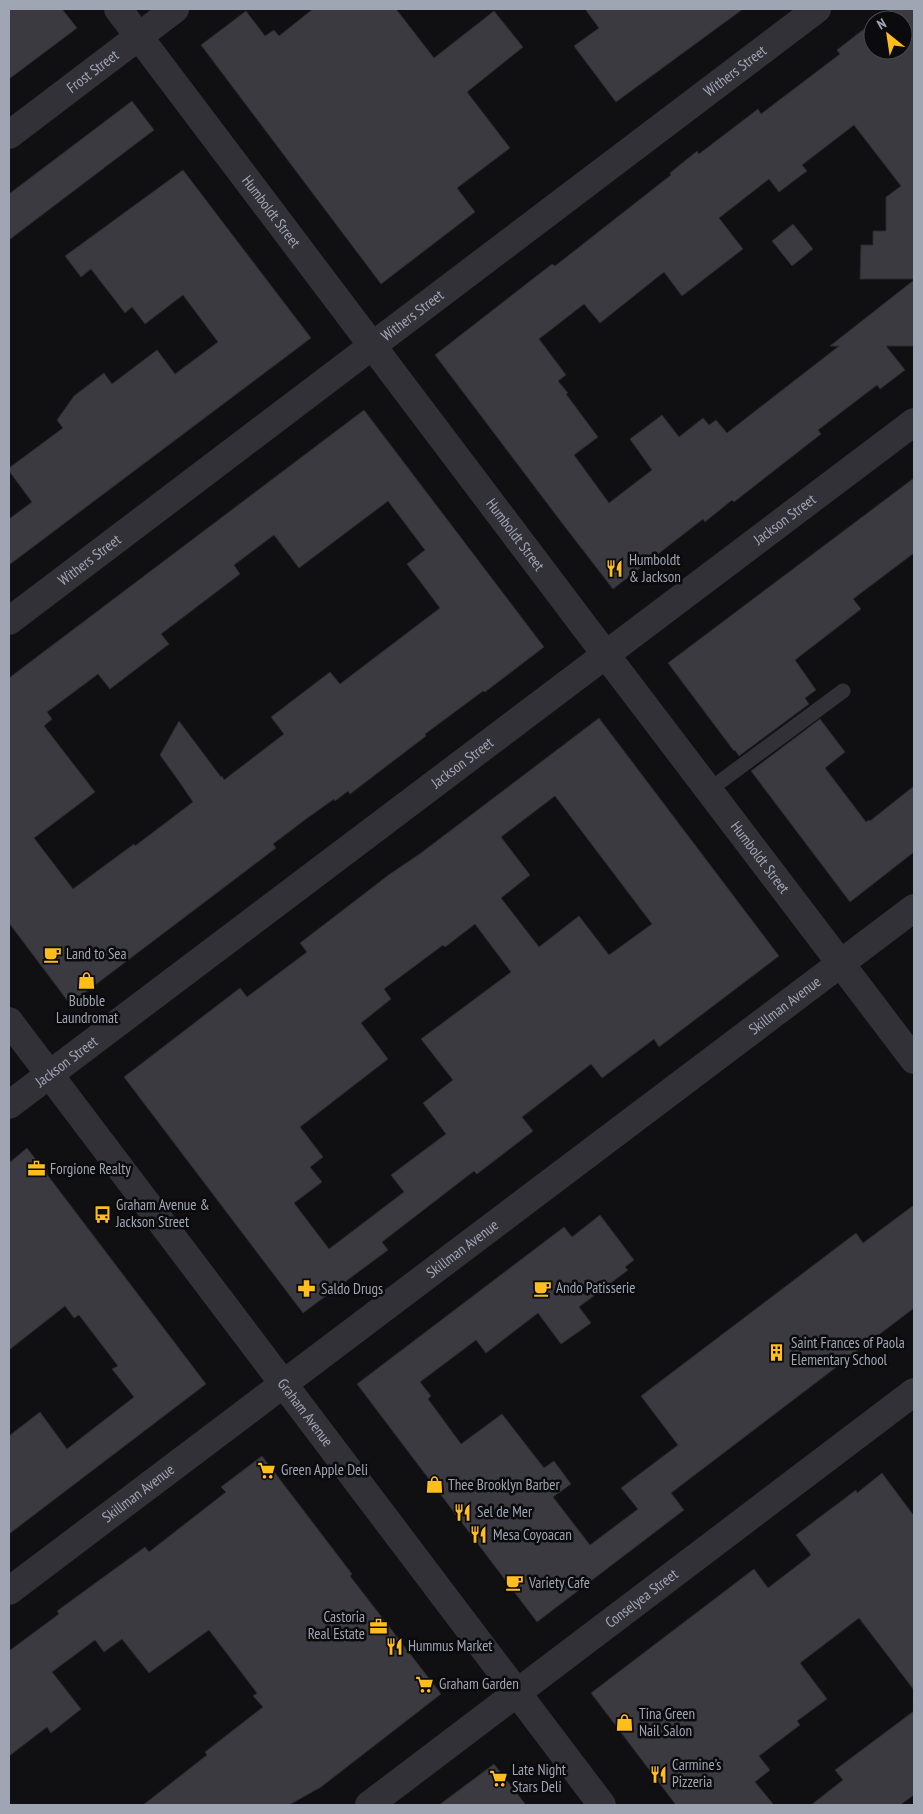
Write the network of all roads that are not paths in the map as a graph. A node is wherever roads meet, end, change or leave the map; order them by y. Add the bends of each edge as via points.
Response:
1 (118, 9) edge
2 (175, 9) edge
3 (817, 9) edge
4 (139, 36) junction
5 (9, 135) edge
6 (372, 345) junction
7 (914, 422) edge
8 (9, 621) edge
9 (606, 655) junction
10 (843, 691) dead end
11 (709, 790) junction
12 (914, 908) edge
13 (841, 963) junction
14 (9, 1021) edge
15 (914, 1060) edge
16 (49, 1074) junction
17 (9, 1105) edge
18 (284, 1383) junction
19 (914, 1392) edge
20 (9, 1591) edge
21 (518, 1692) junction
22 (369, 1805) edge
23 (602, 1805) edge

1 - 4 street, Humboldt Street
2 - 4 street, Frost Street
3 - 6 street, Withers Street
4 - 5 street, Frost Street
4 - 6 street, Humboldt Street
6 - 8 street, Withers Street
6 - 9 street, Humboldt Street
7 - 9 street, Jackson Street
9 - 11 street, Humboldt Street
9 - 16 street, Jackson Street
10 - 11 lane
11 - 13 street, Humboldt Street
12 - 13 street, Skillman Avenue
13 - 15 street, Humboldt Street
13 - 18 street, Skillman Avenue
14 - 16 street, Graham Avenue
16 - 17 street, Jackson Street
16 - 18 street, Graham Avenue
18 - 20 street, Skillman Avenue
18 - 21 street, Graham Avenue
19 - 21 street, Conselyea Street
21 - 22 street, Conselyea Street
21 - 23 street, Graham Avenue

